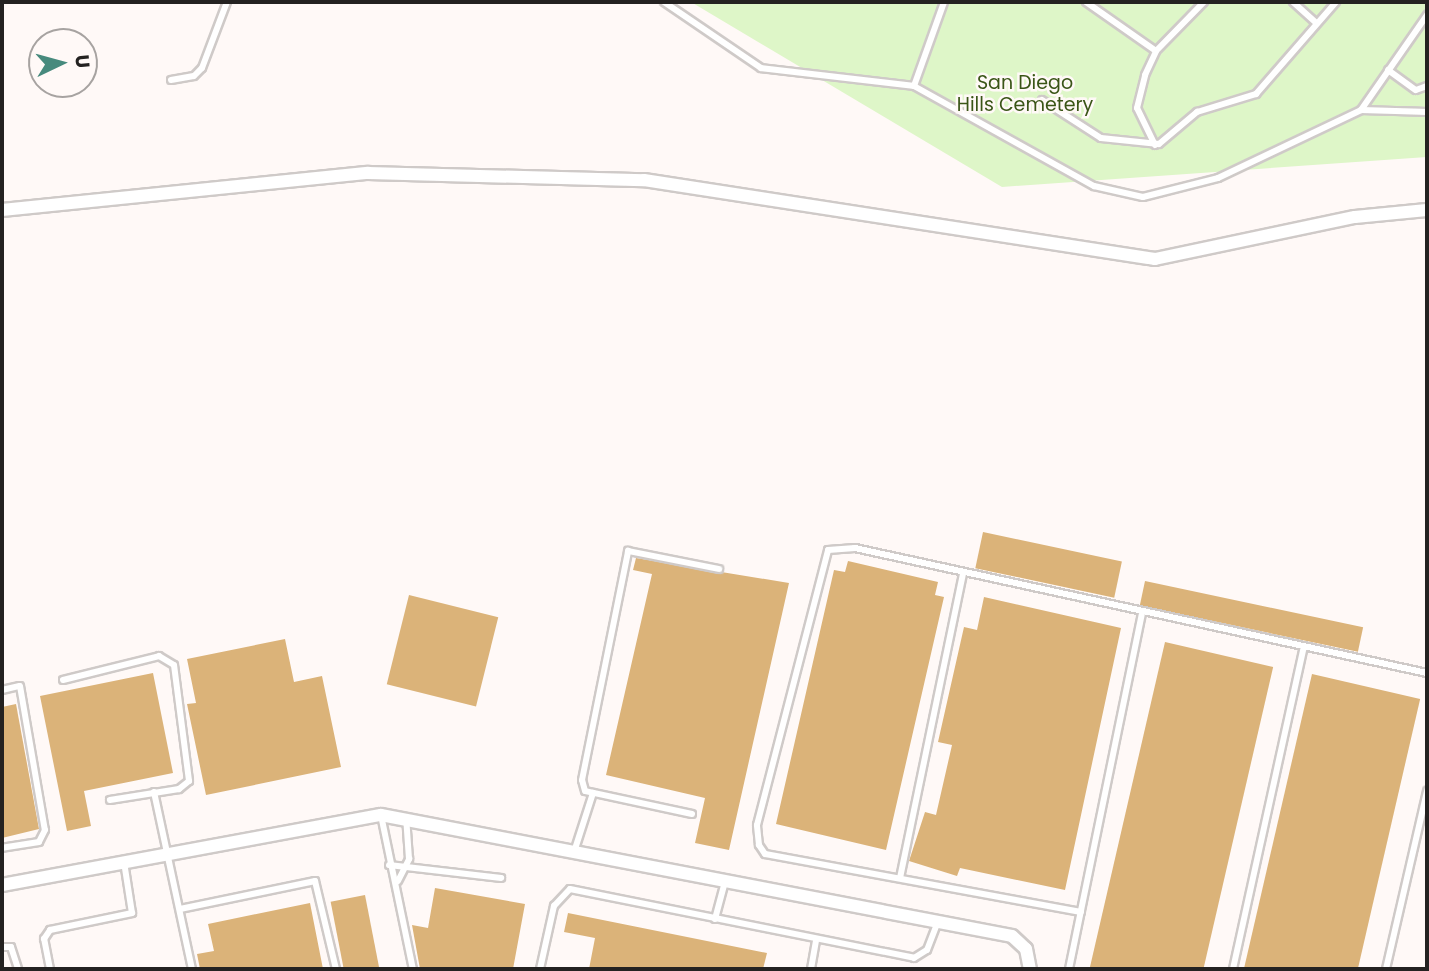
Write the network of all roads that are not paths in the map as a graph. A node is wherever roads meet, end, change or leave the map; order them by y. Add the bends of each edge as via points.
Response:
1 (227, 2) edge
2 (664, 2) edge
3 (944, 2) edge
4 (1086, 2) edge
5 (1204, 2) edge
6 (1293, 2) edge
7 (1336, 2) edge
8 (1427, 15) edge
9 (1316, 23) junction
10 (1156, 51) junction
11 (1388, 70) junction
12 (171, 80) dead end
13 (914, 86) junction
14 (1427, 86) edge
15 (1042, 100) dead end
16 (1361, 110) junction
17 (1427, 112) edge
18 (1155, 145) junction
19 (2, 210) edge
20 (1427, 210) edge
21 (719, 569) dead end
22 (963, 574) junction
23 (1142, 614) junction
24 (1303, 650) junction
25 (1427, 673) edge
26 (63, 680) dead end
27 (2, 690) edge
28 (1427, 791) edge
29 (153, 792) junction
30 (593, 793) junction
31 (110, 800) dead end
32 (692, 814) dead end
33 (381, 815) junction
34 (406, 817) junction
35 (2, 848) edge
36 (575, 849) junction
37 (168, 851) junction
38 (123, 860) junction
39 (389, 865) junction
40 (408, 868) junction
41 (501, 878) dead end
42 (900, 878) junction
43 (398, 881) junction
44 (724, 882) junction
45 (2, 885) edge
46 (180, 909) junction
47 (1082, 912) junction
48 (715, 919) junction
49 (937, 922) junction
50 (816, 941) junction
51 (2, 947) edge
52 (18, 969) edge
53 (50, 969) edge
54 (192, 969) edge
55 (336, 969) edge
56 (413, 969) edge
57 (540, 969) edge
58 (811, 969) edge
59 (1030, 969) edge
60 (1069, 969) edge
61 (1233, 969) edge
62 (1386, 969) edge

1 - 12 lane via 202,68 194,76
2 - 13 lane via 761,68
3 - 13 lane
4 - 10 lane
5 - 10 lane
6 - 9 lane
7 - 9 lane
8 - 11 lane
9 - 18 lane via 1256,94 1197,111
10 - 18 lane via 1137,108
11 - 14 lane via 1416,90
11 - 16 lane
13 - 16 lane via 1094,186 1143,197 1208,182
15 - 18 lane via 1101,138
16 - 17 lane
19 - 20 street via 368,173 644,180 1155,259 1355,217
21 - 30 lane via 634,548 625,556 582,780 584,791
22 - 23 lane
22 - 42 lane
22 - 42 lane via 855,548 828,550 757,825 765,854
23 - 24 lane
23 - 47 lane
24 - 25 lane
24 - 61 lane
26 - 29 lane via 159,656 172,662 190,778 179,789
27 - 35 lane via 20,686 45,830 40,842
28 - 62 lane
29 - 31 lane
29 - 37 lane
30 - 32 lane
30 - 36 lane
33 - 34 street
33 - 37 street
33 - 39 lane
34 - 36 street
34 - 40 lane
36 - 44 street
37 - 38 street
37 - 46 lane
38 - 45 street
38 - 53 lane via 132,913 50,930 44,939
39 - 40 lane
39 - 43 lane
40 - 41 lane
40 - 43 lane
42 - 47 lane
43 - 56 lane
44 - 48 lane
44 - 49 street
46 - 54 lane
46 - 55 lane via 315,881
47 - 60 lane
48 - 50 lane
48 - 57 lane via 562,891
49 - 50 lane via 927,950 914,958
49 - 59 street via 1012,936 1026,949
50 - 58 lane
51 - 52 lane via 11,947

